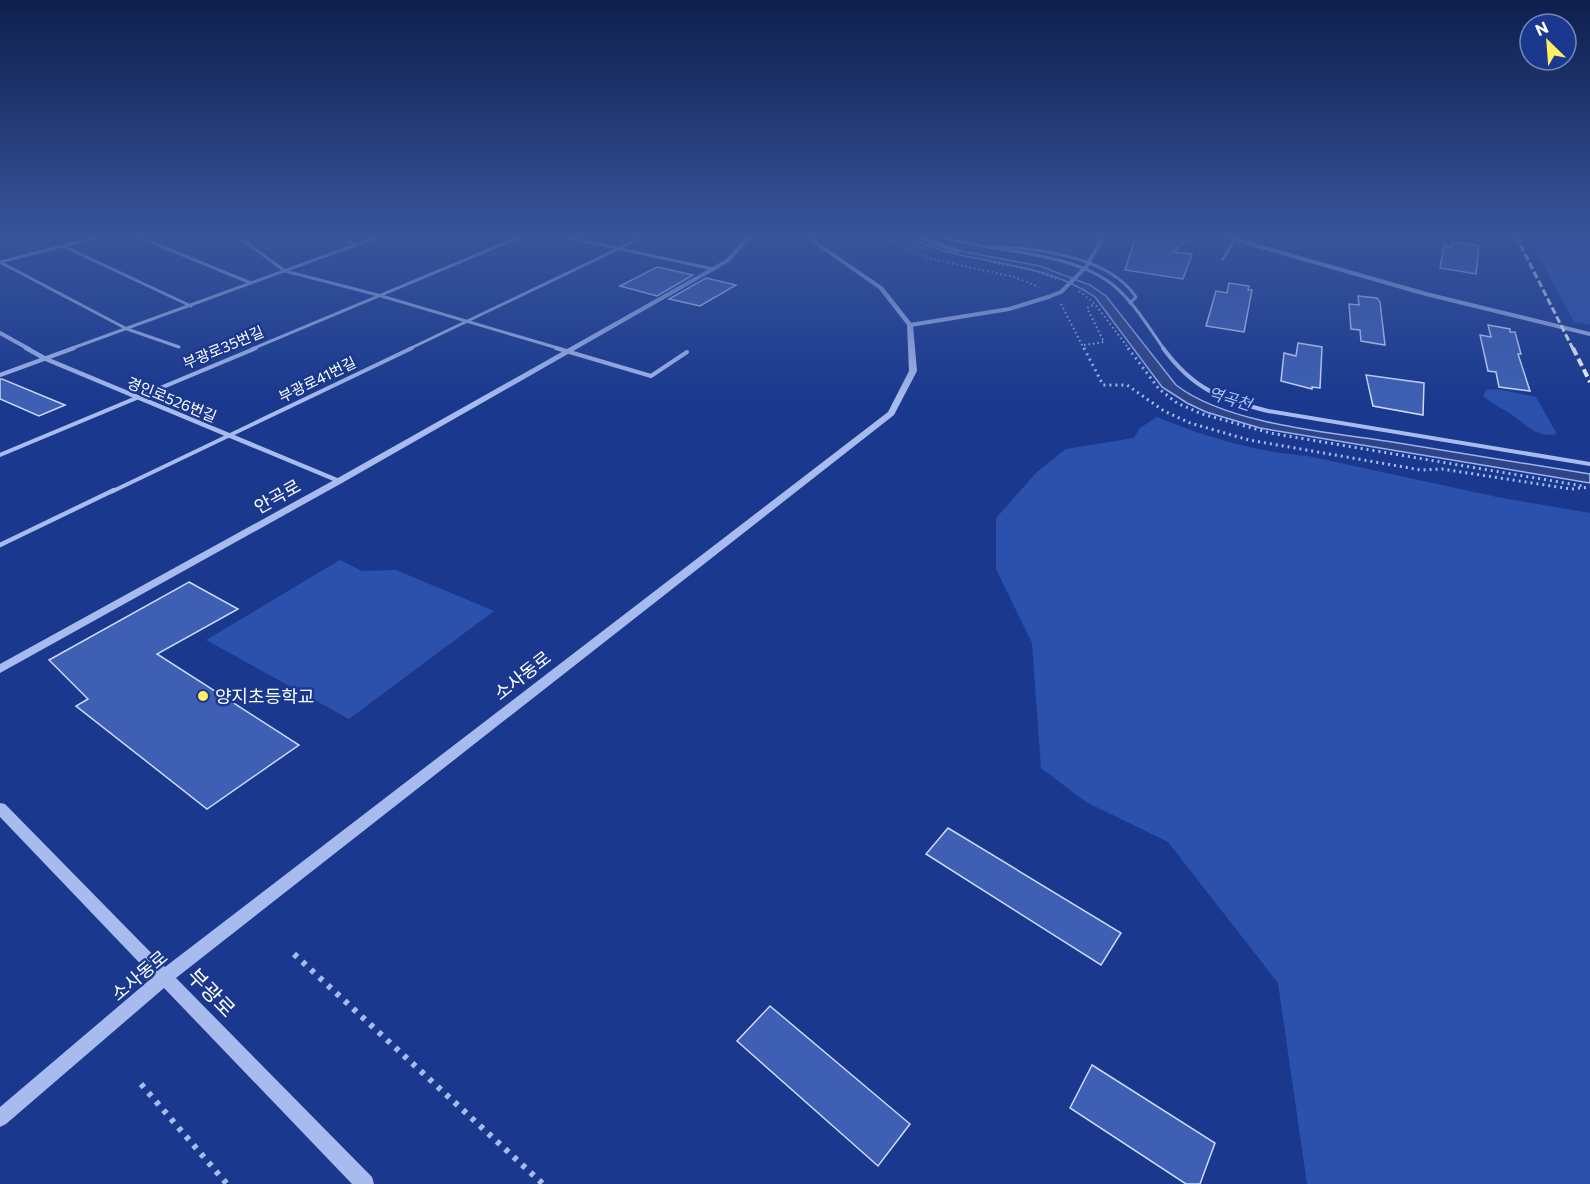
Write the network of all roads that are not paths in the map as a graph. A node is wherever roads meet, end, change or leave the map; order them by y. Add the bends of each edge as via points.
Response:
1 (55, 291) edge
2 (160, 291) edge
3 (231, 291) edge
4 (363, 291) edge
5 (387, 291) edge
6 (528, 291) edge
7 (674, 291) edge
8 (884, 291) edge
9 (1062, 291) edge
10 (1119, 291) edge
11 (1133, 291) edge
12 (1417, 291) edge
13 (378, 295) junction
14 (1130, 303) junction
15 (191, 306) junction
16 (465, 321) junction
17 (910, 325) junction
18 (127, 329) junction
19 (0, 333) edge
20 (1590, 334) edge
21 (179, 346) dead end
22 (569, 351) junction
23 (687, 352) dead end
24 (46, 359) junction
25 (0, 375) edge
26 (135, 397) junction
27 (228, 435) junction
28 (0, 455) edge
29 (1590, 464) edge
30 (339, 481) junction
31 (0, 545) edge
32 (0, 669) edge
33 (0, 808) edge
34 (166, 976) junction
35 (0, 1118) edge
36 (365, 1184) edge

1 - 18 lane
2 - 15 lane
3 - 15 lane
4 - 13 lane
5 - 13 lane, 부광로35번길
6 - 16 lane, 부광로41번길
7 - 22 street, 안곡로
8 - 17 street
9 - 17 street, bridge via 1009,309
10 - 14 lane
11 - 14 lane via 1136,297
12 - 20 street
13 - 16 lane
13 - 26 lane, 부광로35번길
14 - 29 lane via 1187,376 1223,398 1268,411
15 - 18 lane
16 - 22 lane
16 - 27 lane, 부광로41번길
17 - 34 street, 소사동로 via 914,371 891,413
18 - 21 lane
18 - 24 lane
19 - 24 street, 경인로526번길
22 - 23 lane via 651,376
22 - 30 street, 안곡로
24 - 25 lane
24 - 26 street, 경인로526번길
26 - 27 street, 경인로526번길
26 - 28 lane, 부광로35번길
27 - 30 street, 경인로526번길
27 - 31 lane, 부광로41번길
30 - 32 street, 안곡로
33 - 34 street, 부광로
34 - 35 street, 소사동로
34 - 36 street, 부광로

